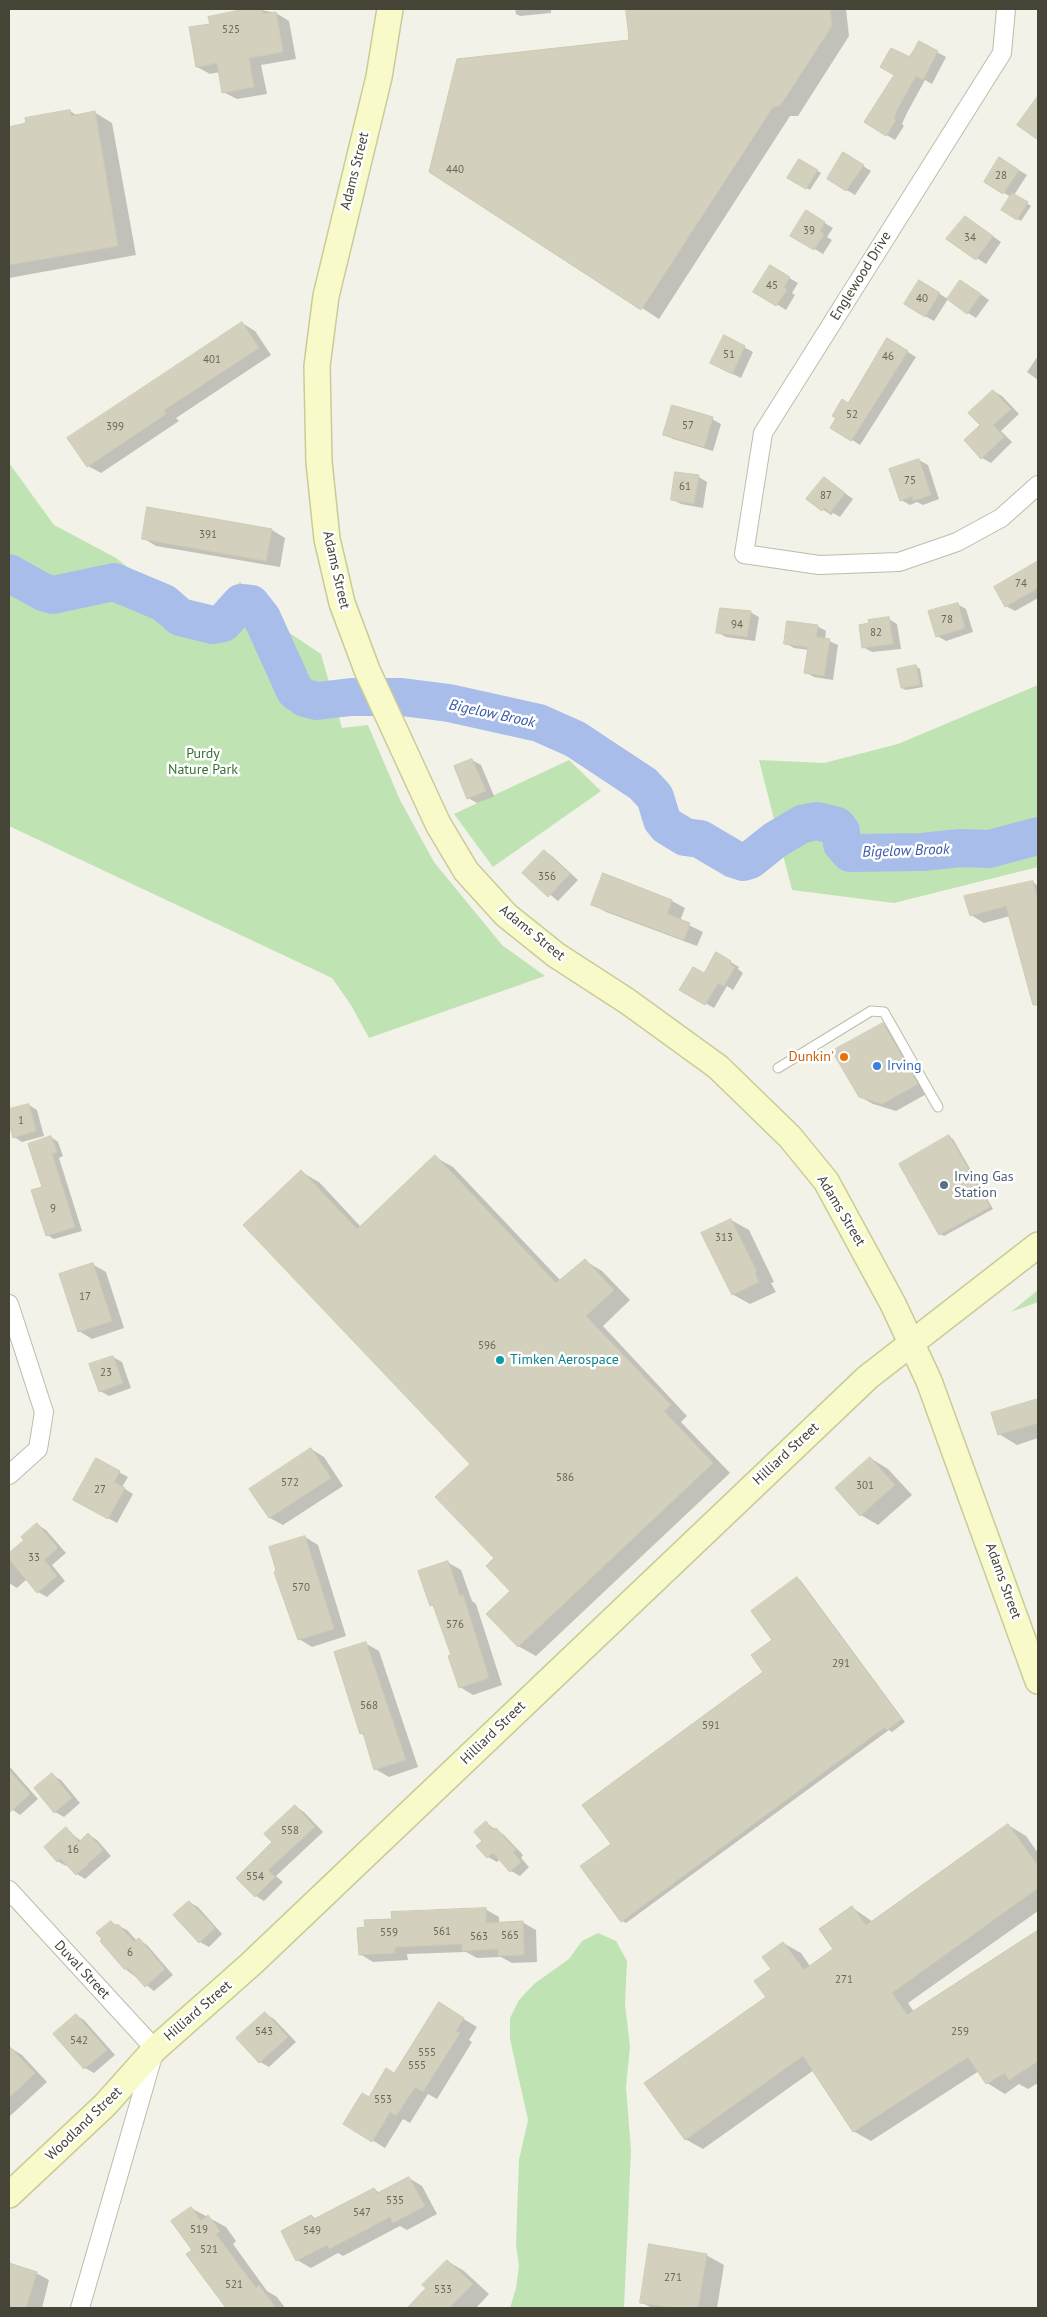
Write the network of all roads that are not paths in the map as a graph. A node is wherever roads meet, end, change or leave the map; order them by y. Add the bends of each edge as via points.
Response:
1 (390, 9) edge
2 (1006, 9) edge
3 (1038, 485) edge
4 (778, 1068) dead end
5 (938, 1108) dead end
6 (1038, 1246) edge
7 (9, 1304) edge
8 (912, 1342) junction
9 (9, 1475) edge
10 (1038, 1681) edge
11 (9, 1890) edge
12 (155, 2049) junction
13 (9, 2195) edge
14 (80, 2308) edge

1 - 8 main road, Adams Street via 379,77 325,304 317,366 318,462 327,539 342,603 380,699 438,824 466,871 506,915 556,955 627,1001 718,1067 790,1137 826,1181
2 - 3 street, Englewood Drive via 1002,53 763,433 744,554 819,565 899,562 957,542 992,523
4 - 5 lane via 871,1011 884,1012
6 - 8 main road, Hilliard Street
7 - 9 street via 44,1412 38,1449
8 - 10 main road, Adams Street via 982,1522
8 - 12 main road, Hilliard Street via 868,1377 251,1964
11 - 12 street, Duval Street
12 - 13 main road, Woodland Street via 105,2105
12 - 14 street, Hilliard Street

